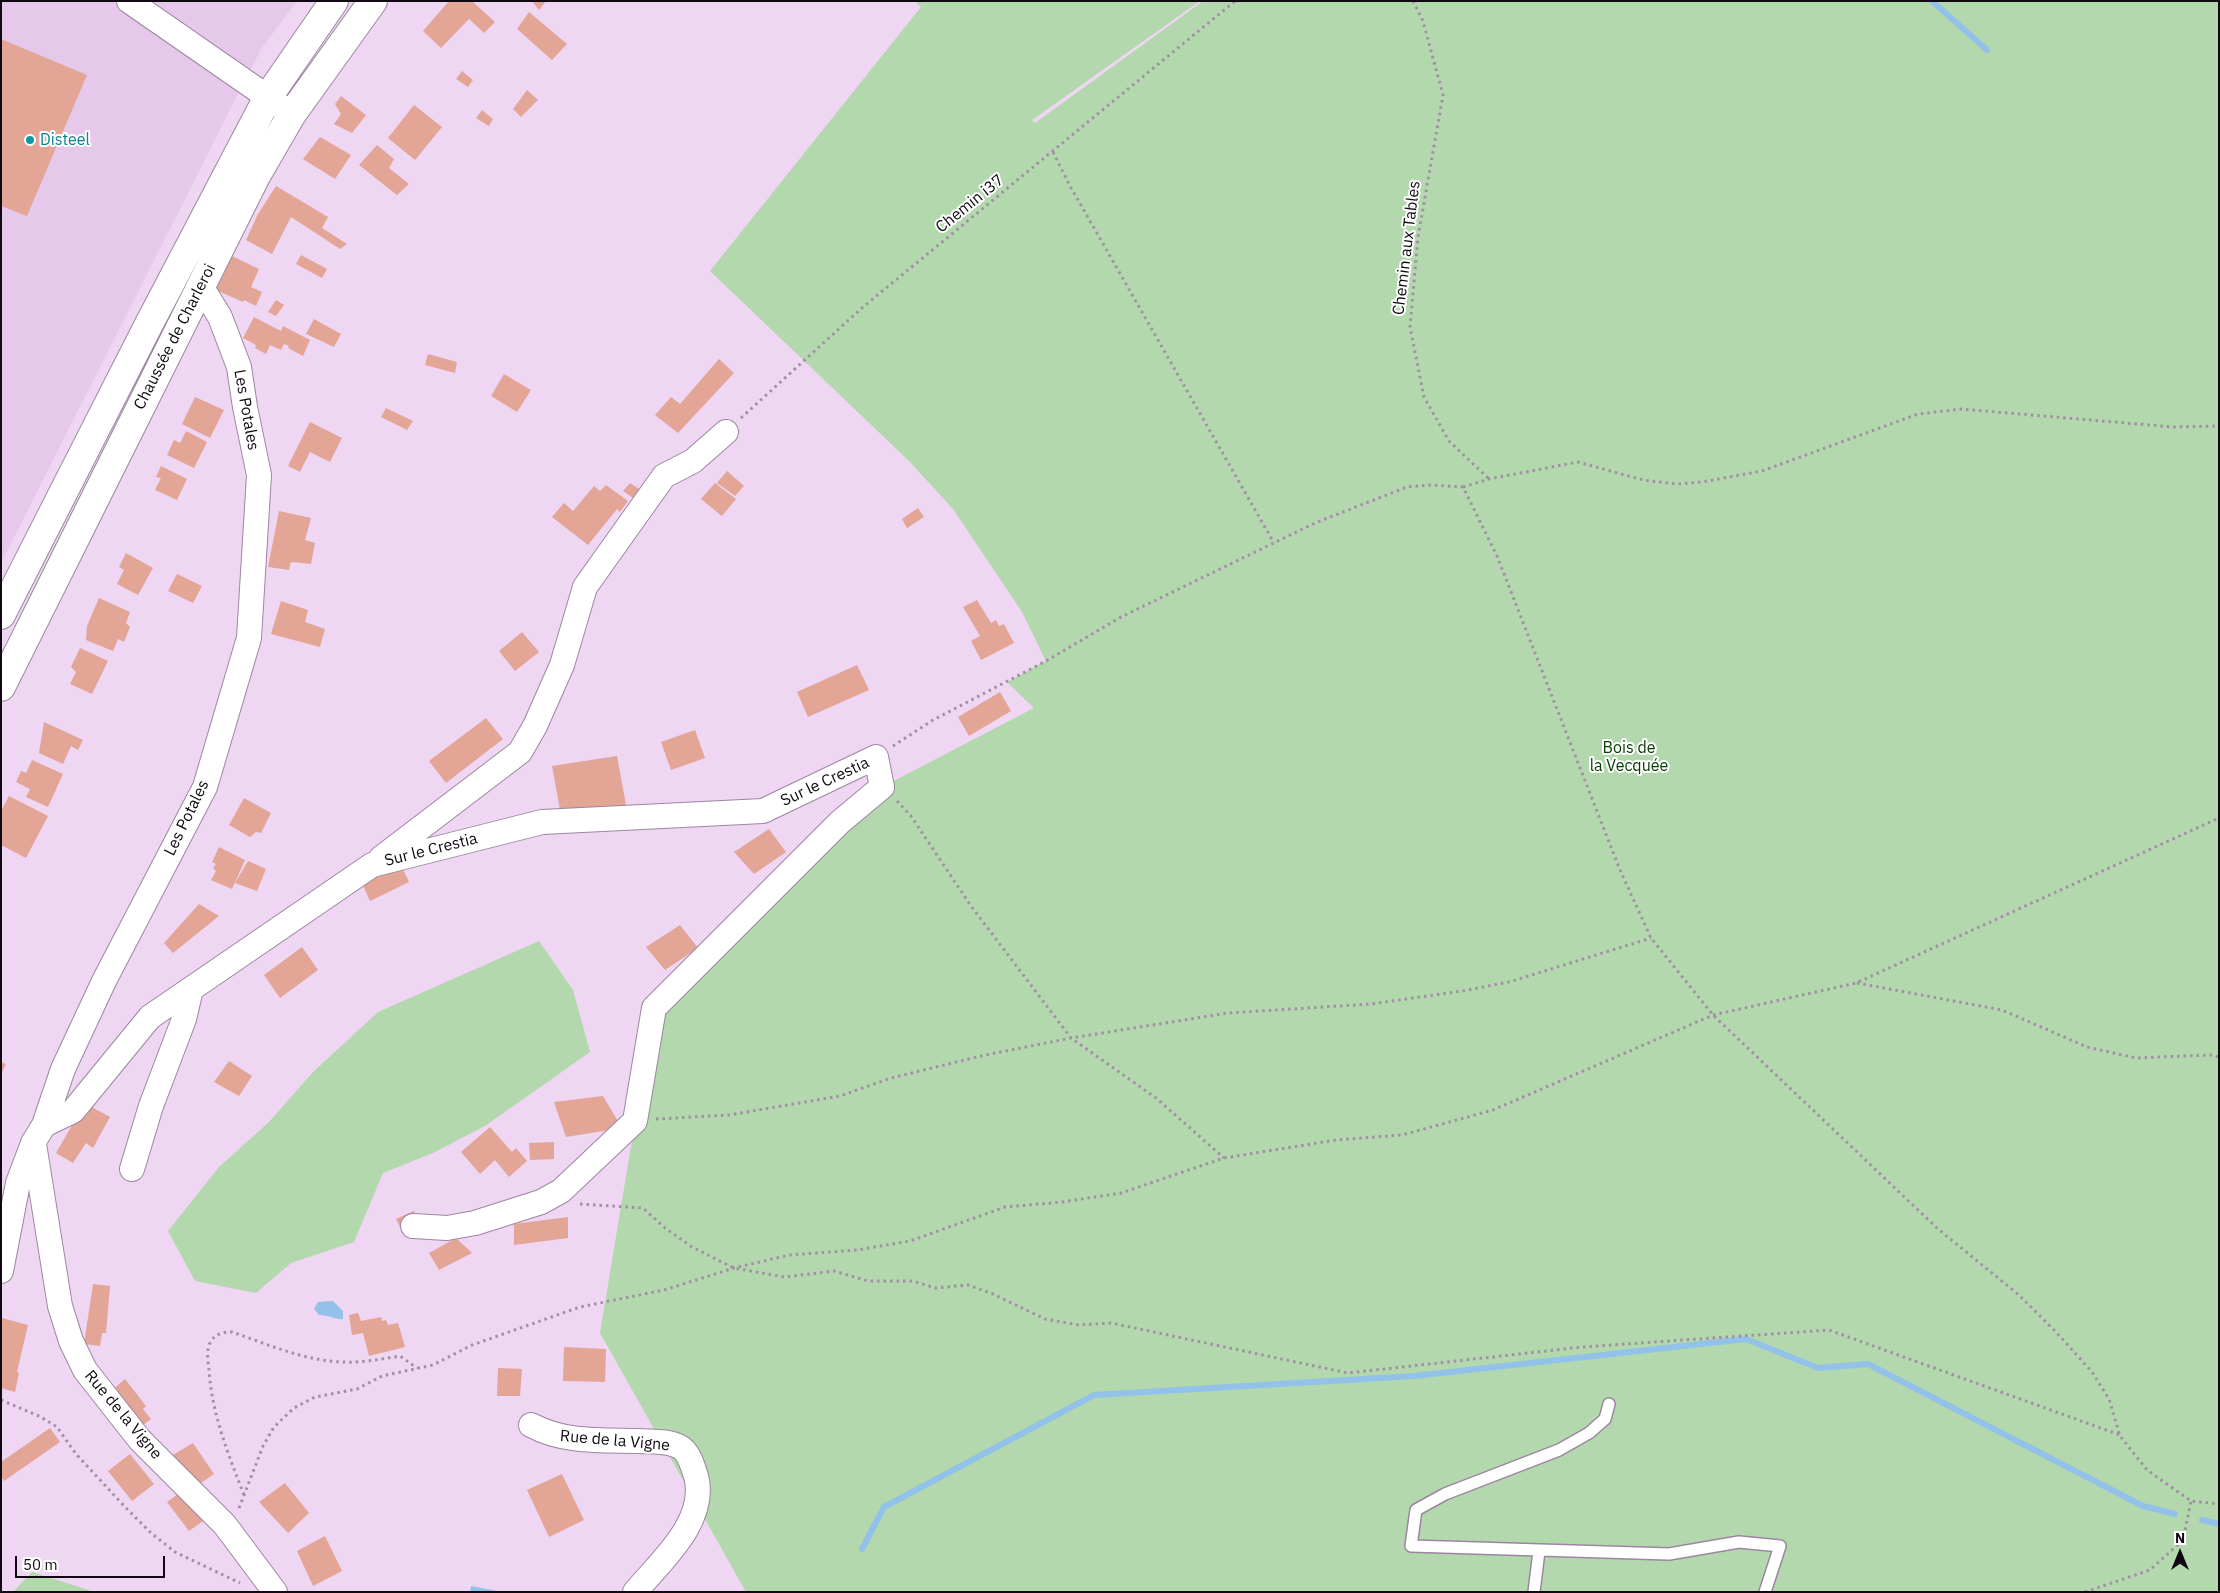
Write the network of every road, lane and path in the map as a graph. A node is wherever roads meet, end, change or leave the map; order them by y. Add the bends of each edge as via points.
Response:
1 (129, 1) edge
2 (334, 1) edge
3 (373, 1) edge
4 (1235, 1) edge
5 (1412, 1) edge
6 (268, 97) junction
7 (292, 114) junction
8 (1053, 152) junction
9 (201, 286) junction
10 (2219, 426) edge
11 (726, 432) joint
12 (1489, 479) junction
13 (1462, 488) junction
14 (1274, 543) junction
15 (1, 615) edge
16 (1, 687) edge
17 (876, 758) junction
18 (882, 787) junction
19 (2219, 818) edge
20 (372, 865) junction
21 (1651, 938) junction
22 (1856, 983) junction
23 (191, 989) junction
24 (1713, 1015) junction
25 (1071, 1038) junction
26 (2219, 1057) edge
27 (634, 1121) junction
28 (39, 1134) junction
29 (1224, 1158) junction
30 (132, 1169) dead end
31 (561, 1191) junction
32 (413, 1226) dead end
33 (734, 1268) junction
34 (1, 1271) edge
35 (418, 1368) junction
36 (1, 1400) edge
37 (1609, 1404) dead end
38 (531, 1425) dead end
39 (2120, 1436) junction
40 (2191, 1501) junction
41 (2219, 1504) edge
42 (1540, 1552) junction
43 (246, 1585) dead end
44 (276, 1592) edge
45 (635, 1592) edge
46 (1534, 1592) edge
47 (1765, 1592) edge
48 (2085, 1592) edge

1 - 6 street
2 - 6 main road, Chaussée de Charleroi
3 - 7 main road, Chaussée de Charleroi
4 - 8 path, Chemin i37
5 - 12 path, Chemin aux Tables via 1423,21 1443,95 1418,237 1410,327 1424,397 1449,441
6 - 7 street
6 - 15 main road, Chaussée de Charleroi
7 - 9 main road, Chaussée de Charleroi via 256,176
8 - 11 path, Chemin i37 via 863,307
8 - 14 path
9 - 16 main road, Chaussée de Charleroi
9 - 28 street, Les Potales via 220,317 239,367 258,475 249,638 205,786 104,981 63,1069
10 - 12 path via 2174,427 1961,409 1918,414 1762,471 1702,482 1677,484 1643,480 1578,462
11 - 20 street via 693,461 664,476 586,587 562,665 520,752
12 - 13 path
13 - 14 path via 1407,487 1315,523
13 - 21 path via 1497,556 1620,870
14 - 17 path via 1121,617 933,720
17 - 18 street, Sur le Crestia
17 - 20 street, Sur le Crestia via 763,811 542,822
18 - 25 path via 911,816 971,906
18 - 27 street, Sur le Crestia via 840,822 654,1008
19 - 22 path
20 - 23 street, Sur le Crestia
21 - 24 path
21 - 25 path via 1509,982 1462,991 1371,1004 1228,1013
22 - 24 path
22 - 26 path via 2002,1010 2087,1047 2136,1058 2210,1054
23 - 28 street, Sur le Crestia via 150,1017 73,1111
23 - 30 street via 184,1019 151,1106
24 - 29 path via 1492,1110 1402,1135 1336,1140
24 - 39 path via 1938,1229 2019,1296 2057,1333 2109,1399
25 - 27 path via 985,1055 840,1096 728,1115
25 - 29 path via 1156,1098
27 - 31 street
28 - 34 street, Les Potales via 18,1183
28 - 44 street, Rue de la Vigne via 60,1306 85,1370 140,1440 225,1526
29 - 33 path via 1121,1193 1004,1207 910,1241 857,1250 790,1255
31 - 32 street via 541,1202 475,1223 447,1228
31 - 33 path via 571,1202 644,1208 692,1247
33 - 35 path via 664,1290 580,1307
33 - 39 path via 784,1277 834,1271 868,1281 912,1282 936,1288 968,1286 1045,1319 1079,1325 1111,1322 1348,1373 1582,1346 1829,1330
35 - 35 path via 400,1356 342,1362 307,1356 232,1332 221,1332 210,1343 208,1353 211,1398 244,1496 263,1446 274,1427 294,1408 316,1397 357,1389 382,1376
36 - 43 path via 57,1427 76,1454 114,1495 151,1533 175,1552
37 - 42 lane via 1605,1419 1560,1450 1445,1494 1416,1510 1411,1546
38 - 45 street, Rue de la Vigne via 548,1434 575,1439 667,1442 682,1448 693,1464 698,1485 694,1513 684,1534
39 - 40 path via 2147,1470
40 - 41 path
40 - 48 path via 2183,1540 2150,1570
42 - 46 lane
42 - 47 lane via 1669,1554 1739,1542 1780,1546

